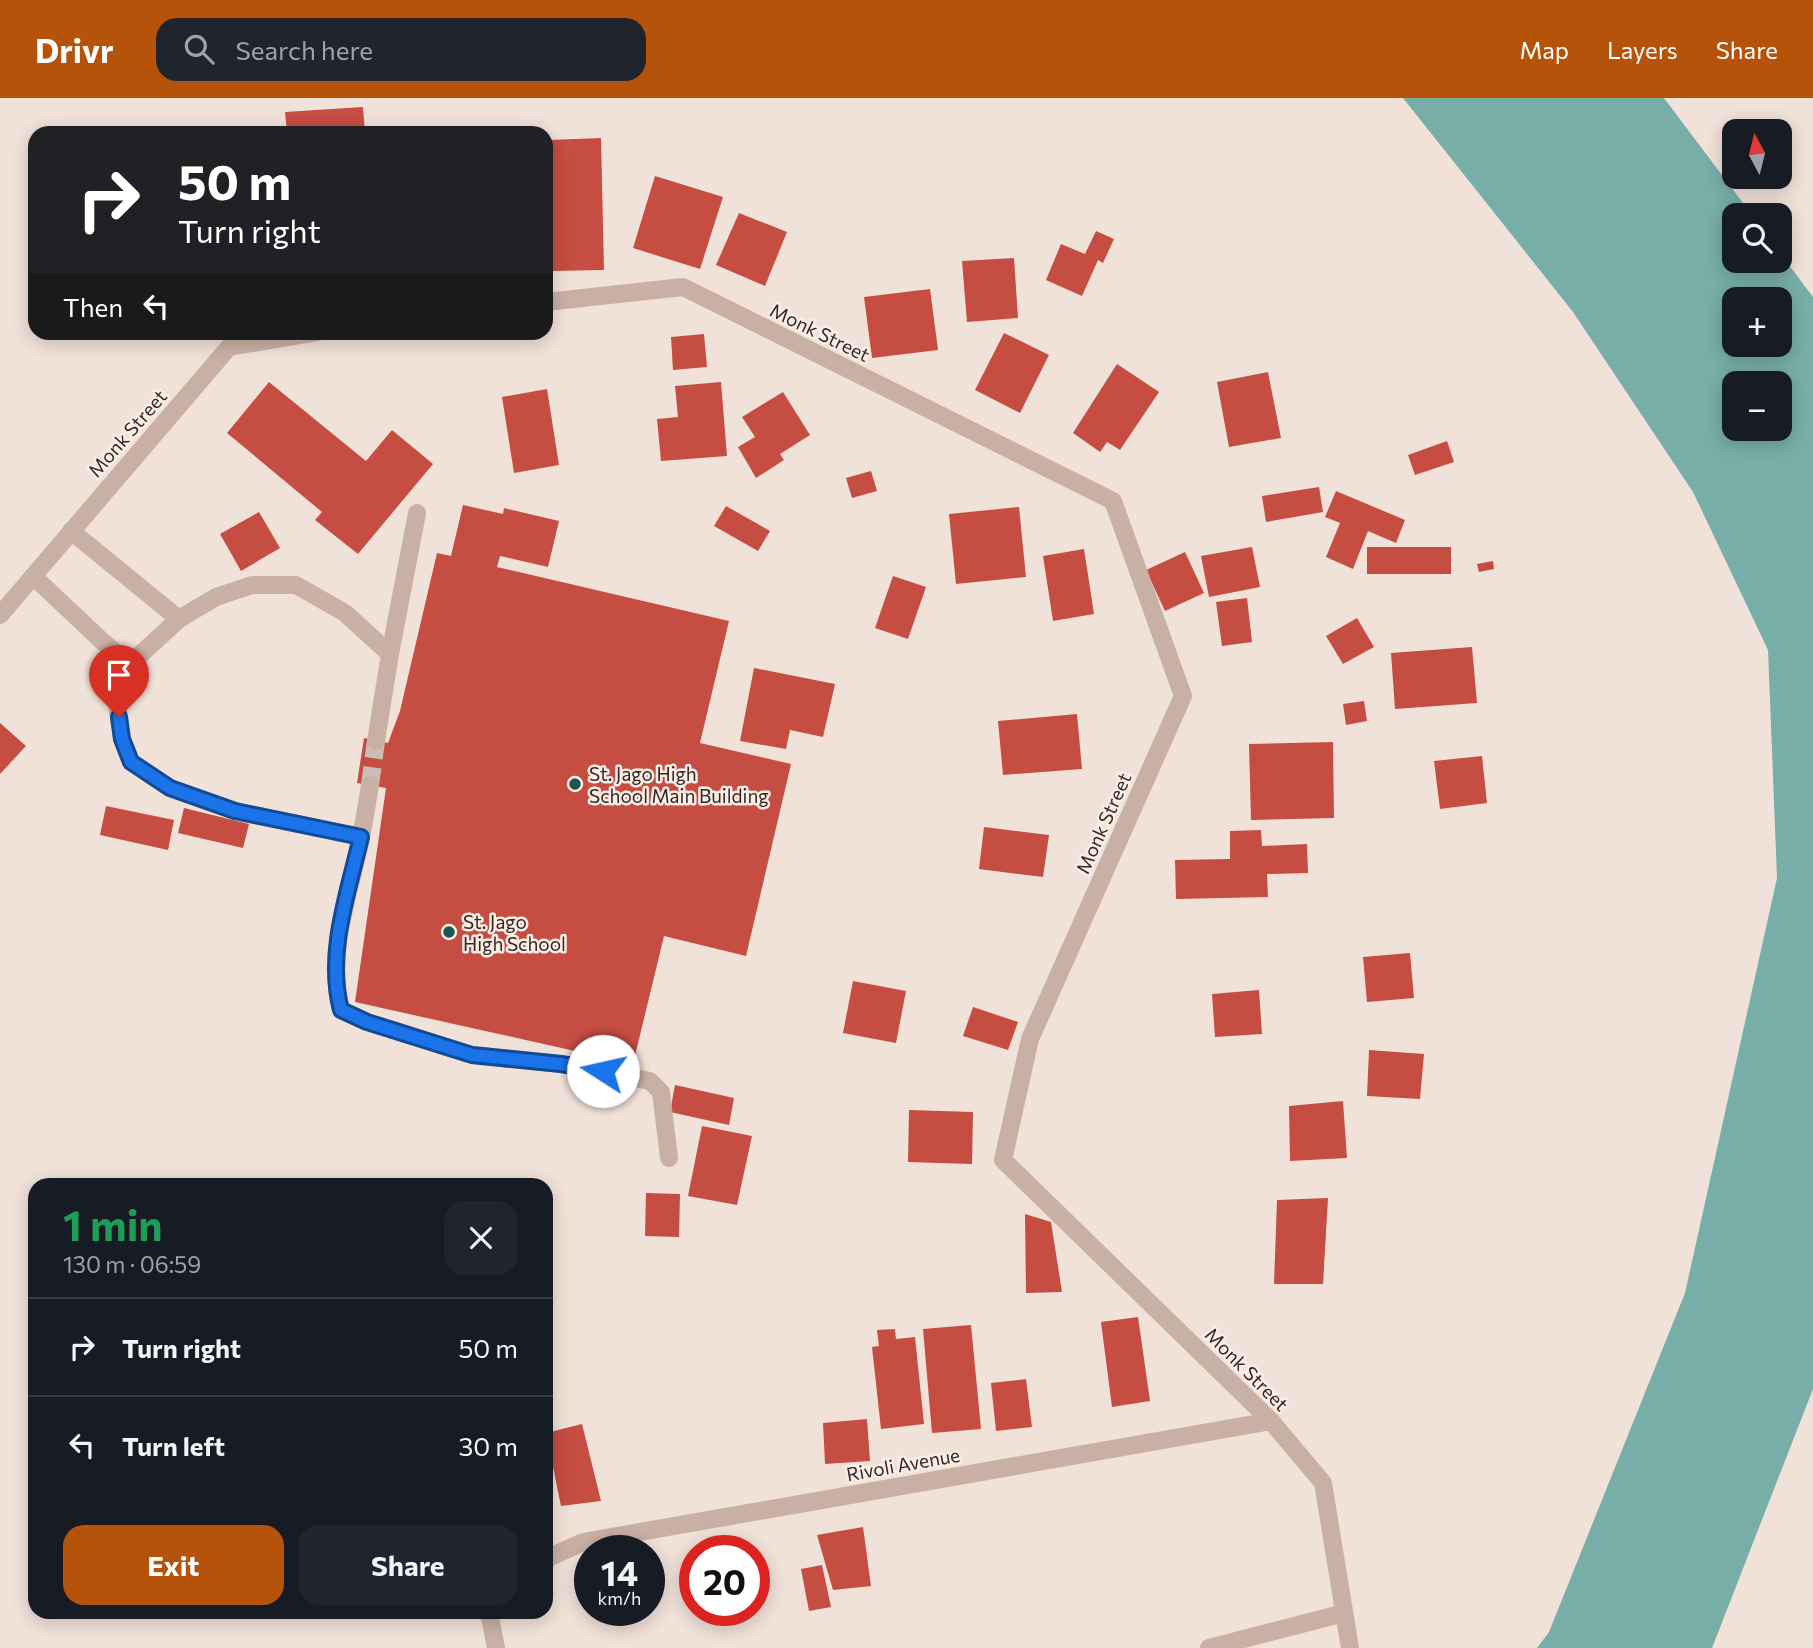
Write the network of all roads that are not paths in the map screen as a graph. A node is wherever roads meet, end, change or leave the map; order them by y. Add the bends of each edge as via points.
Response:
1 (553, 301) edge
2 (271, 340) edge
3 (417, 513) dead end
4 (71, 531) junction
5 (33, 576) junction
6 (0, 615) edge
7 (179, 619) junction
8 (390, 654) junction
9 (130, 664) junction
10 (376, 741) tunnel mouth
11 (370, 785) tunnel mouth
12 (361, 837) junction
13 (669, 1158) dead end
14 (1271, 1421) junction
15 (553, 1556) edge
16 (1345, 1613) junction
17 (490, 1619) edge
18 (496, 1648) edge
19 (1209, 1648) edge
20 (1350, 1648) edge

1 - 14 street, Monk Street via 683,287 1113,500 1183,696 1030,1039 1003,1160
2 - 4 street, Monk Street via 229,347
3 - 8 street
4 - 5 street, Monk Street
4 - 7 street
5 - 6 street, Monk Street
5 - 9 street
7 - 8 street via 216,597 252,585 296,585 345,613
7 - 9 street
8 - 10 street
9 - 12 street via 116,696 122,739 131,762 170,788 235,811
11 - 12 street
12 - 13 street via 338,934 335,986 341,1010 472,1055 561,1064 650,1081 661,1092
14 - 15 street, Rivoli Avenue via 583,1542
14 - 16 street, Monk Street via 1323,1483
16 - 19 street
16 - 20 street, Monk Street
17 - 18 street

